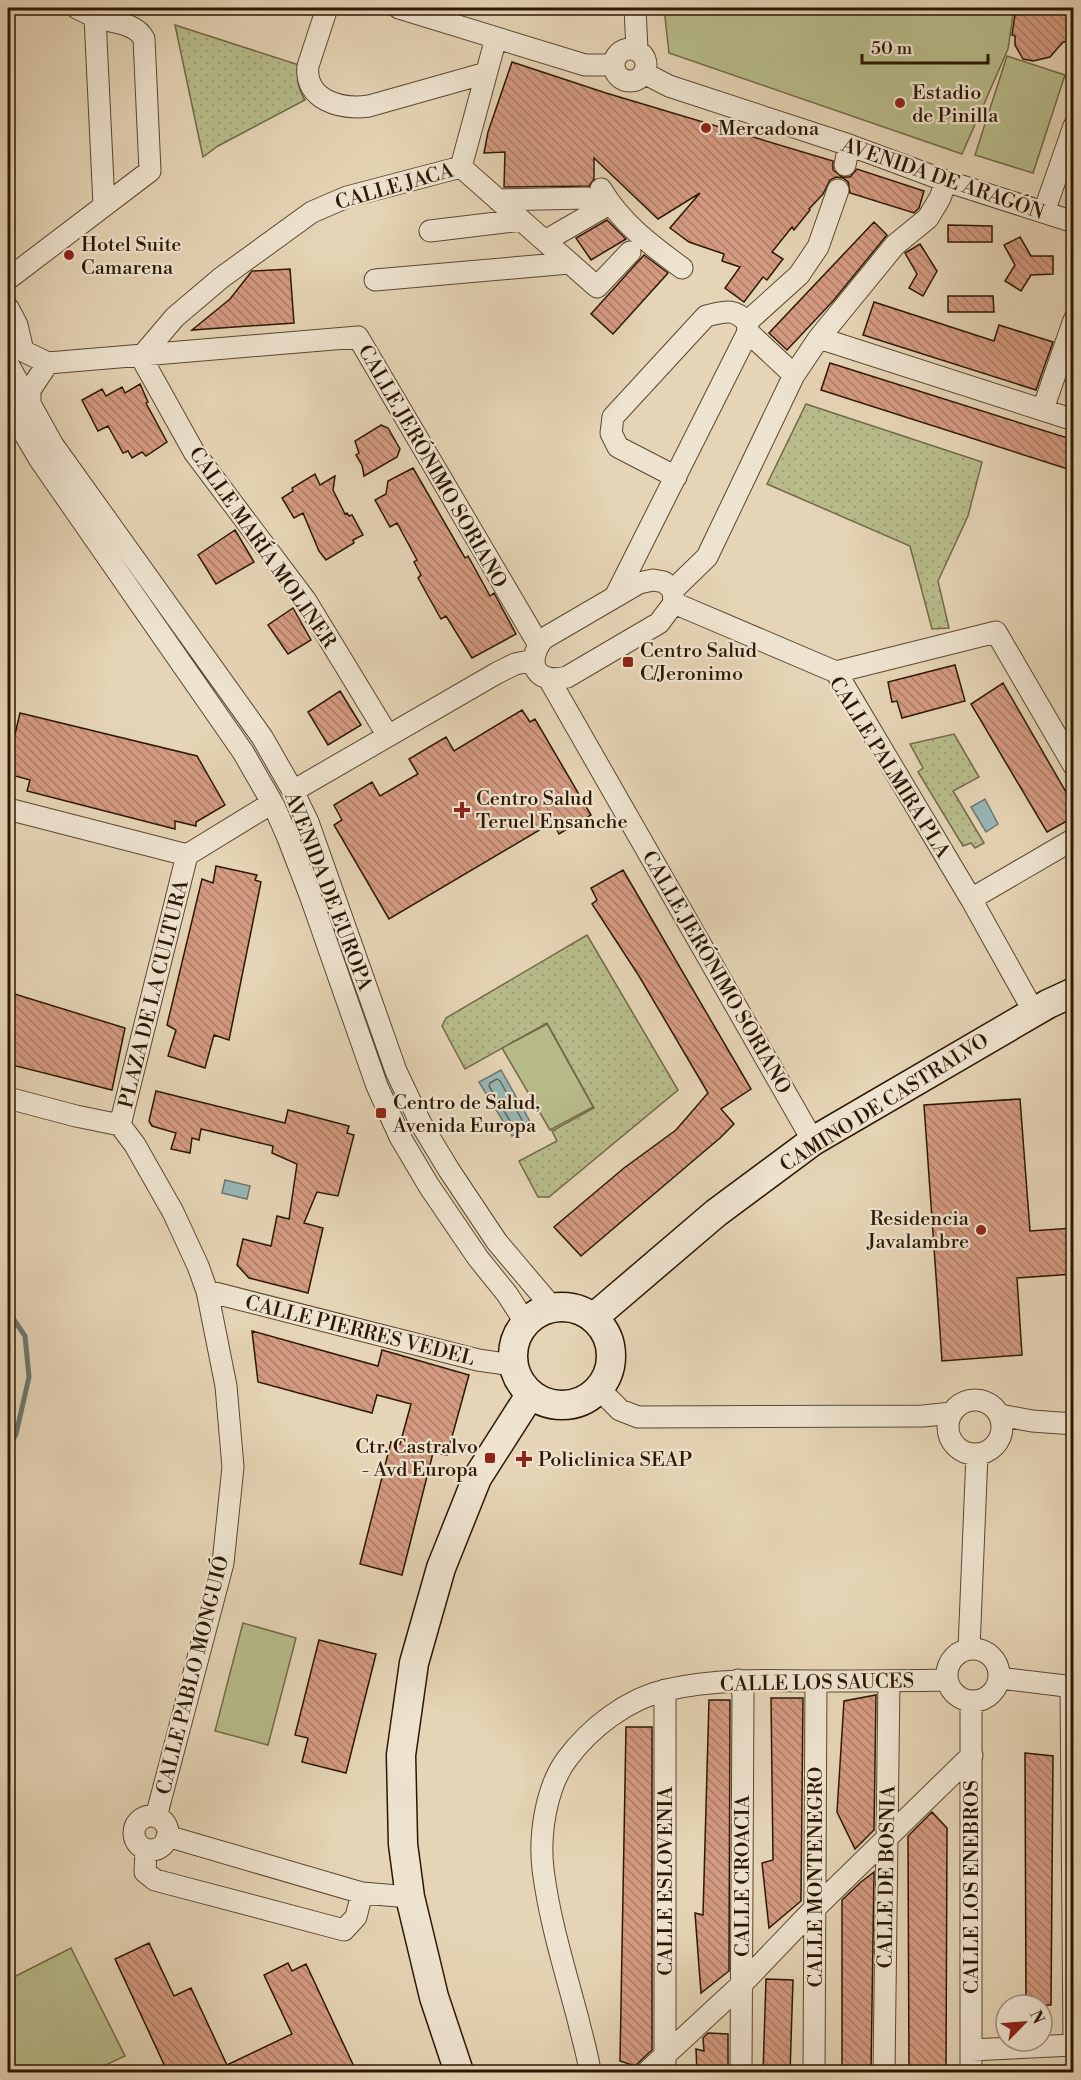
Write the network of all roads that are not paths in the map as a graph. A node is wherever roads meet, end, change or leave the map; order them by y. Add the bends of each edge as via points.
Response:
1 (327, 8) edge
2 (399, 8) edge
3 (635, 8) edge
4 (86, 12) edge
5 (496, 38) junction
6 (637, 50) junction
7 (613, 65) junction
8 (644, 73) junction
9 (486, 74) junction
10 (1074, 126) edge
11 (461, 167) junction
12 (946, 181) junction
13 (838, 190) dead end
14 (599, 197) junction
15 (498, 200) junction
16 (104, 205) junction
17 (1044, 212) junction
18 (521, 220) junction
19 (1074, 222) edge
20 (430, 231) dead end
21 (544, 241) junction
22 (630, 252) dead end
23 (569, 263) junction
24 (682, 268) dead end
25 (8, 279) edge
26 (375, 280) dead end
27 (8, 308) edge
28 (748, 327) junction
29 (1072, 327) edge
30 (819, 338) junction
31 (141, 357) junction
32 (48, 363) junction
33 (8, 364) edge
34 (794, 375) junction
35 (30, 405) junction
36 (8, 406) edge
37 (1043, 409) junction
38 (1074, 420) edge
39 (676, 477) junction
40 (615, 597) junction
41 (673, 597) junction
42 (536, 652) junction
43 (836, 672) junction
44 (549, 679) junction
45 (388, 736) junction
46 (1074, 766) edge
47 (293, 791) junction
48 (272, 803) junction
49 (8, 809) edge
50 (1074, 839) edge
51 (187, 855) junction
52 (971, 899) junction
53 (1074, 992) edge
54 (1034, 1012) junction
55 (8, 1098) edge
56 (120, 1125) junction
57 (813, 1141) junction
58 (207, 1291) junction
59 (552, 1307) junction
60 (593, 1318) junction
61 (525, 1322) junction
62 (513, 1365) junction
63 (599, 1389) junction
64 (530, 1395) junction
65 (952, 1413) junction
66 (1000, 1415) junction
67 (1074, 1424) edge
68 (977, 1454) junction
69 (969, 1649) junction
70 (999, 1678) junction
71 (738, 1680) junction
72 (947, 1680) junction
73 (816, 1681) junction
74 (889, 1681) junction
75 (1072, 1687) edge
76 (665, 1690) junction
77 (971, 1701) junction
78 (972, 1755) junction
79 (156, 1817) junction
80 (168, 1836) junction
81 (887, 1838) junction
82 (146, 1850) junction
83 (362, 1893) junction
84 (410, 1897) junction
85 (814, 1910) junction
86 (742, 1984) junction
87 (434, 1997) junction
88 (1073, 1997) edge
89 (1073, 2045) edge
90 (971, 2050) junction
91 (665, 2064) edge
92 (444, 2073) edge
93 (459, 2073) edge
94 (590, 2073) edge
95 (647, 2073) edge
96 (741, 2073) edge
97 (814, 2073) edge
98 (884, 2073) edge
99 (971, 2073) edge

1 - 9 street via 308,66 307,76 318,96 350,107 369,106
2 - 5 street
3 - 6 street
4 - 16 street
4 - 16 street via 134,27 144,39 150,171
5 - 7 street via 585,65
5 - 9 street, CALLE JACA
6 - 7 street via 621,51
6 - 8 street via 645,58
7 - 8 street via 617,75 626,81 636,80
8 - 12 street, AVENIDA DE ARAGÓN via 847,155
9 - 11 street, CALLE JACA
10 - 17 street
11 - 15 street
11 - 31 street, CALLE JACA via 347,197 312,212 175,317
12 - 17 street, AVENIDA DE ARAGÓN
12 - 30 street via 928,218 895,245
13 - 28 street via 818,247 799,275
14 - 15 street
14 - 21 street
14 - 24 street via 644,240
15 - 18 street
16 - 25 street
17 - 19 street, AVENIDA DE ARAGÓN
18 - 20 street
18 - 21 street
21 - 23 street
22 - 23 street via 597,287
23 - 26 street
27 - 32 street via 24,351
28 - 34 street
28 - 39 street
28 - 39 street via 739,313 726,311 706,316 613,417 611,433 618,447
29 - 37 street
30 - 34 street
30 - 37 street
31 - 32 street, CALLE JERÓNIMO SORIANO
31 - 42 street, CALLE JERÓNIMO SORIANO via 358,337
31 - 45 street, CALLE MARÍA MOLINER via 194,452 306,601
32 - 35 street via 30,390
33 - 35 street, AVENIDA DE EUROPA
34 - 41 street via 707,556
35 - 47 street, AVENIDA DE EUROPA via 52,445 262,737
36 - 48 street, AVENIDA DE EUROPA via 40,460 243,752
37 - 38 street
39 - 40 street
40 - 41 street, CALLE PALMIRA PLA via 653,580 664,582
40 - 42 street via 552,633
41 - 43 street, CALLE PALMIRA PLA
41 - 44 street via 659,622 567,677
42 - 44 street, CALLE JERÓNIMO SORIANO via 537,670
42 - 45 street
43 - 46 street via 996,632
43 - 52 street, CALLE PALMIRA PLA
44 - 57 street, CALLE JERÓNIMO SORIANO
45 - 47 street
47 - 59 street, AVENIDA DE EUROPA via 330,880 396,1071 420,1122 497,1242
48 - 51 street, PLAZA DE LA CULTURA
48 - 61 street, AVENIDA DE EUROPA via 310,895 377,1086 400,1137 429,1186
49 - 51 street, PLAZA DE LA CULTURA
50 - 52 street
51 - 56 street, PLAZA DE LA CULTURA
52 - 54 street, CALLE PALMIRA PLA
53 - 54 street, CAMINO DE CASTRALVO
54 - 57 street, CAMINO DE CASTRALVO
55 - 56 street, PLAZA DE LA CULTURA
56 - 58 street, CALLE PABLO MONGUIÓ via 173,1212
57 - 60 street, CAMINO DE CASTRALVO via 716,1213
58 - 62 street, CALLE PIERRES VEDEL via 478,1360
58 - 79 street, CALLE PABLO MONGUIÓ via 226,1386 233,1467 223,1563
59 - 60 street via 574,1308
59 - 61 street
60 - 63 street via 610,1345 608,1376
61 - 62 street via 512,1350
62 - 64 street via 519,1382
63 - 64 street via 573,1405 558,1406
63 - 65 street via 620,1410 638,1416
64 - 84 street via 477,1478 441,1568 414,1663 401,1755 403,1844
65 - 66 street via 964,1402 981,1400
65 - 68 street via 950,1437 961,1450
66 - 67 street
66 - 68 street via 999,1440 986,1452
68 - 69 street
69 - 70 street via 991,1656
69 - 72 street via 954,1657
70 - 75 street
70 - 77 street via 993,1693
71 - 73 street, CALLE LOS SAUCES
71 - 76 street, CALLE LOS SAUCES
71 - 86 street, CALLE CROACIA via 743,1693
72 - 74 street, CALLE LOS SAUCES
72 - 77 street via 956,1695
73 - 74 street, CALLE LOS SAUCES
73 - 85 street, CALLE MONTENEGRO
74 - 81 street, CALLE DE BOSNIA
75 - 88 street
76 - 91 street, CALLE ESLOVENIA
76 - 94 street, CALLE LOS SAUCES via 615,1713 580,1745 566,1761 543,1821 543,1867 549,1902
77 - 78 street, CALLE LOS ENEBROS
78 - 81 street
78 - 90 street, CALLE LOS ENEBROS
79 - 80 street via 164,1822
79 - 82 street via 144,1818 134,1831 136,1843
80 - 82 street via 157,1849
80 - 83 street
81 - 85 street
81 - 98 street, CALLE DE BOSNIA
82 - 83 street via 145,1872 155,1880 344,1930 356,1917
83 - 84 street
84 - 87 street
85 - 86 street
85 - 97 street, CALLE MONTENEGRO
86 - 91 street
86 - 96 street, CALLE CROACIA
87 - 92 street
87 - 93 street
88 - 89 street
89 - 90 street
90 - 99 street, CALLE LOS ENEBROS
91 - 95 street

